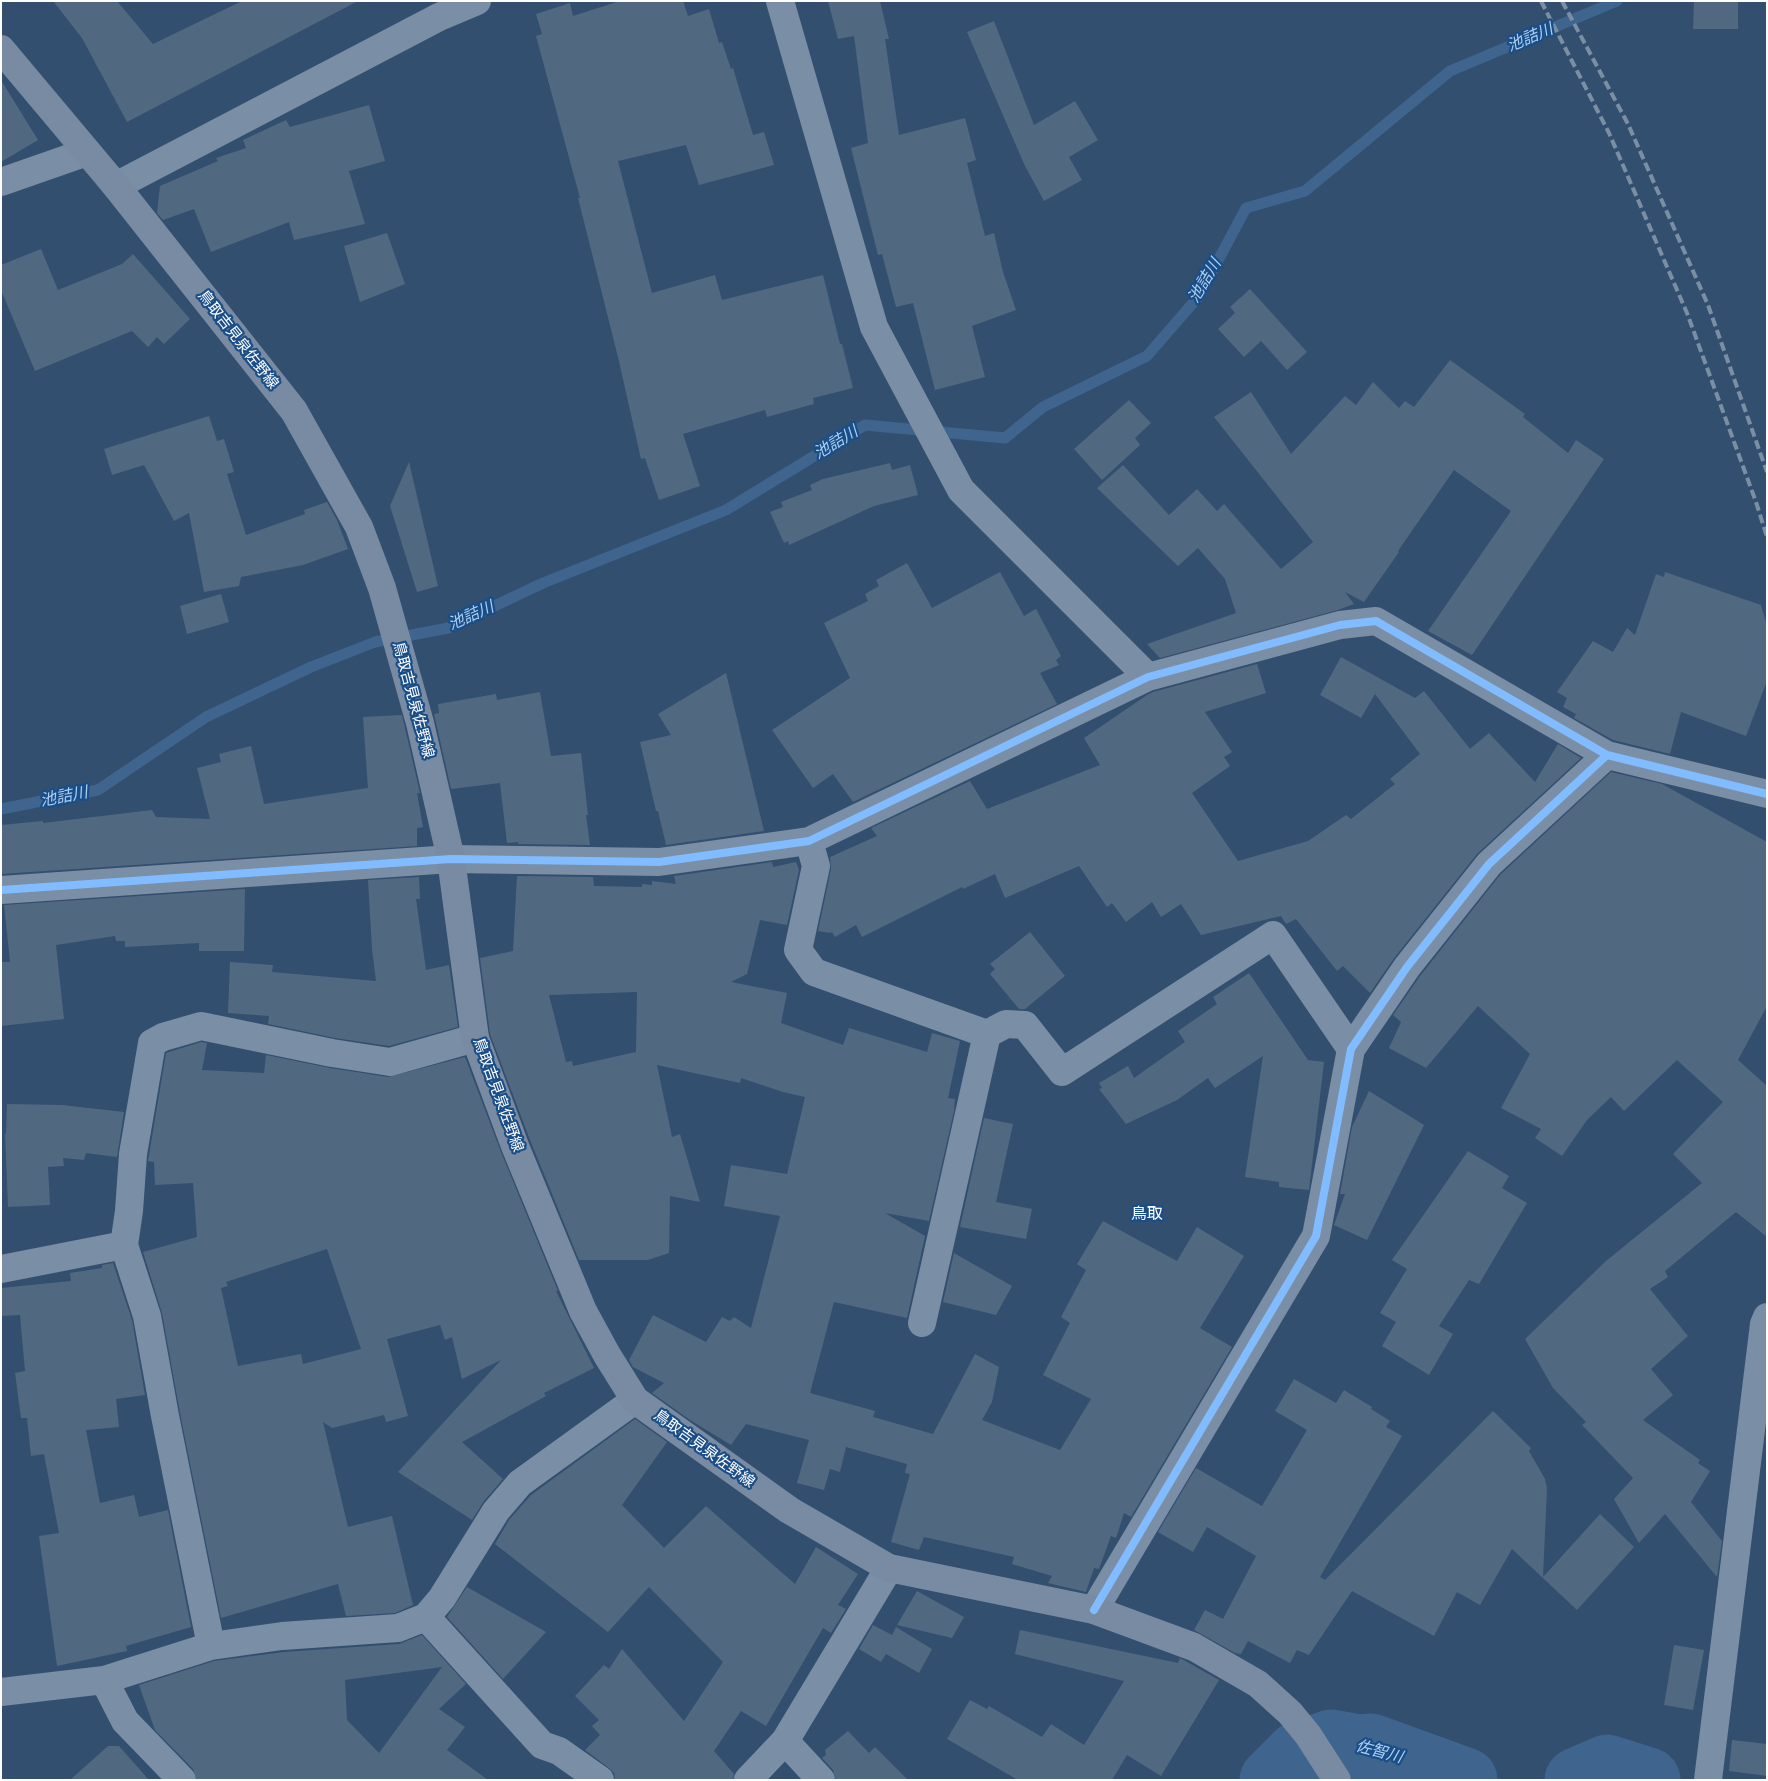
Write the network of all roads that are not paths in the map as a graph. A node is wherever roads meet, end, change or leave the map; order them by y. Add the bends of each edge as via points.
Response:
1 (477, 1) edge
2 (780, 1) edge
3 (1, 49) edge
4 (86, 152) junction
5 (1, 182) edge
6 (116, 186) junction
7 (1148, 677) junction
8 (1607, 755) junction
9 (1767, 794) edge
10 (809, 840) junction
11 (451, 859) junction
12 (1, 890) edge
13 (987, 1034) junction
14 (475, 1038) junction
15 (1351, 1049) junction
16 (124, 1245) junction
17 (1, 1270) edge
18 (1767, 1318) edge
19 (922, 1323) dead end
20 (635, 1400) junction
21 (889, 1568) junction
22 (1094, 1610) junction
23 (426, 1617) junction
24 (211, 1646) junction
25 (104, 1680) junction
26 (1, 1692) edge
27 (785, 1741) junction
28 (1330, 1770) edge
29 (182, 1780) edge
30 (600, 1780) edge
31 (748, 1780) edge
32 (821, 1780) edge
33 (1708, 1780) edge

1 - 6 street via 438,17
2 - 7 street via 874,327 961,490
3 - 4 main road, 鳥取吉見泉佐野線
4 - 5 street
4 - 6 main road, 鳥取吉見泉佐野線
6 - 11 main road, 鳥取吉見泉佐野線 via 294,411 359,527 382,588 420,723
7 - 8 street via 1340,625 1376,621
7 - 10 street
8 - 9 street
8 - 15 street via 1489,864 1407,967
10 - 11 street via 659,862
10 - 13 street via 816,866 798,950 814,972
11 - 12 street
11 - 14 main road, 鳥取吉見泉佐野線
13 - 15 street via 1006,1024 1026,1024 1062,1072 1273,935
13 - 19 street
14 - 16 street via 390,1062 201,1026 152,1043 133,1154
14 - 20 main road, 鳥取吉見泉佐野線 via 515,1146 583,1311
15 - 22 street via 1316,1236
16 - 17 street
16 - 24 street via 147,1316
18 - 33 street
20 - 21 main road, 鳥取吉見泉佐野線 via 789,1510
20 - 23 street via 520,1483 496,1511 442,1598
21 - 22 main road, 鳥取吉見泉佐野線
21 - 27 street
22 - 28 main road, 鳥取吉見泉佐野線 via 1194,1647 1258,1684 1290,1712
23 - 24 street via 398,1628 282,1636
23 - 30 street via 542,1745 559,1751
24 - 25 street
25 - 26 street
25 - 29 street via 125,1721
27 - 31 street
27 - 32 street

